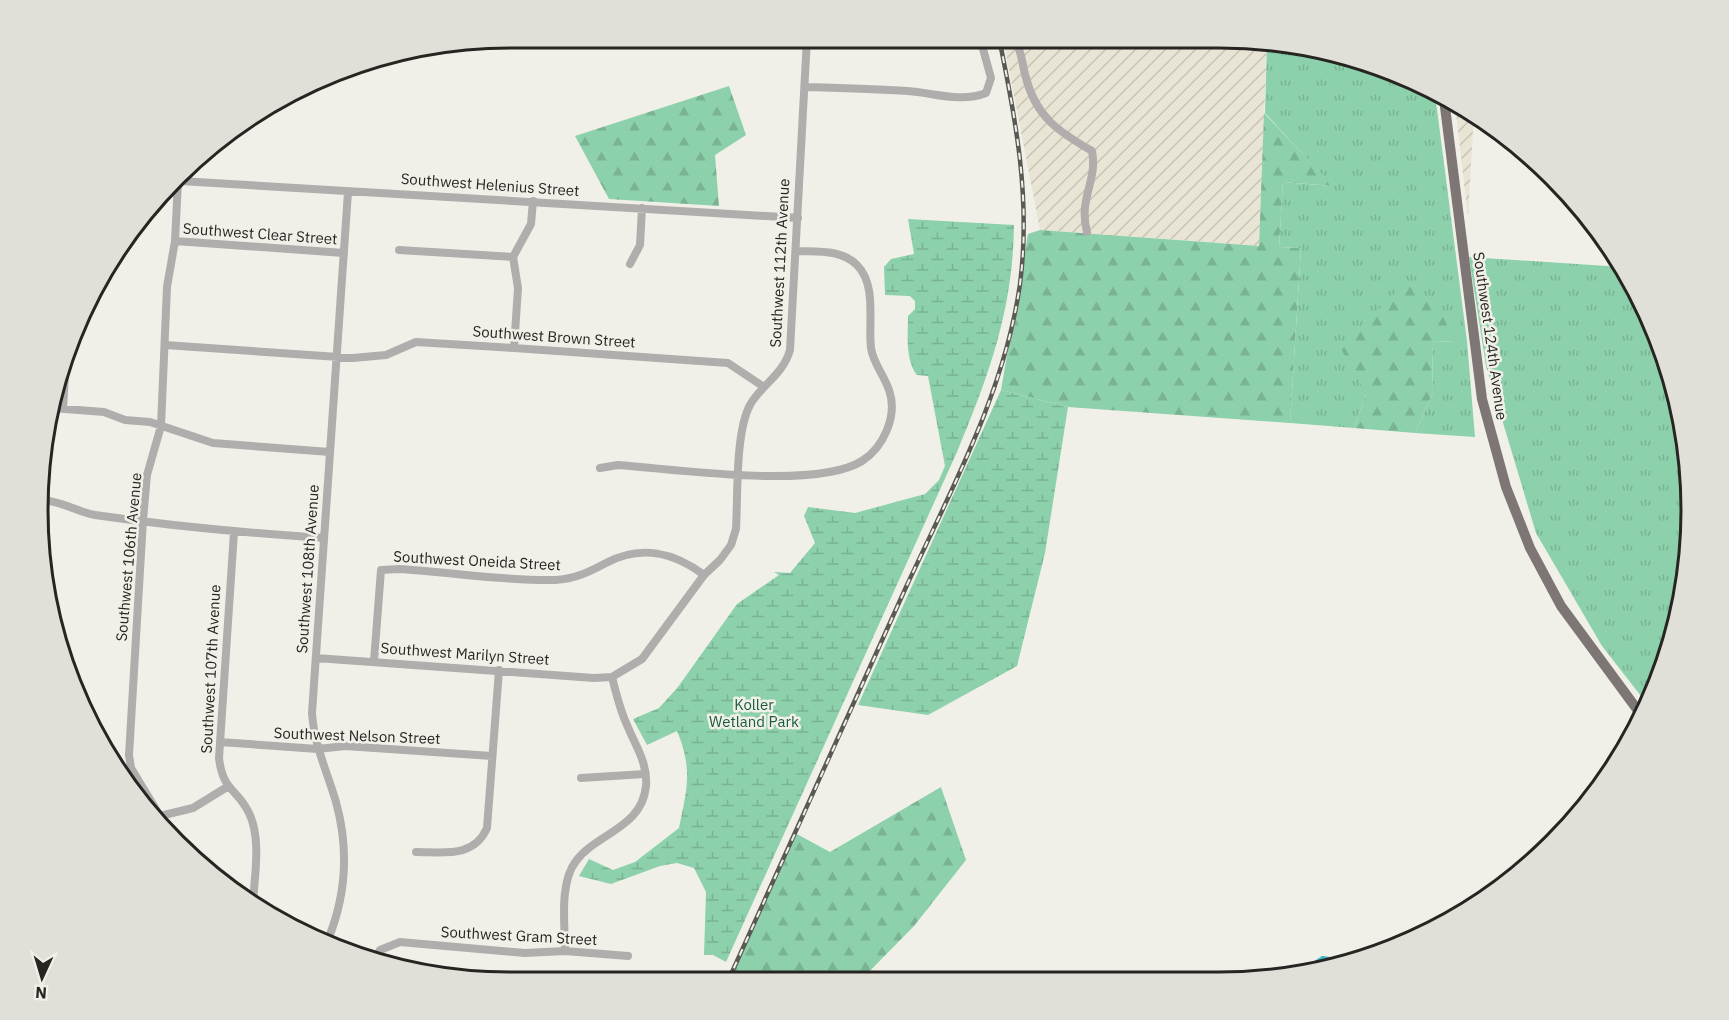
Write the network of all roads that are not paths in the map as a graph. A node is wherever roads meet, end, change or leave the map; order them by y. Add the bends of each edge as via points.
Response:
1 (807, 48) edge
2 (983, 48) edge
3 (1017, 48) edge
4 (805, 87) junction
5 (1445, 107) edge
6 (184, 182) edge
7 (179, 188) edge
8 (348, 192) junction
9 (533, 201) junction
10 (642, 208) junction
11 (798, 218) junction
12 (1087, 232) dead end
13 (175, 241) junction
14 (399, 250) dead end
15 (796, 251) junction
16 (344, 253) junction
17 (513, 257) junction
18 (630, 264) dead end
19 (165, 345) junction
20 (514, 348) junction
21 (337, 357) junction
22 (764, 387) junction
23 (64, 389) edge
24 (60, 408) edge
25 (63, 408) junction
26 (161, 426) junction
27 (330, 452) junction
28 (600, 468) dead end
29 (739, 474) junction
30 (48, 501) edge
31 (142, 520) junction
32 (234, 532) junction
33 (324, 538) junction
34 (704, 575) junction
35 (316, 658) junction
36 (374, 661) junction
37 (499, 670) junction
38 (612, 677) junction
39 (1636, 708) edge
40 (220, 742) junction
41 (318, 749) junction
42 (492, 756) junction
43 (645, 774) junction
44 (582, 778) dead end
45 (227, 787) junction
46 (147, 796) edge
47 (164, 817) edge
48 (416, 852) dead end
49 (253, 894) edge
50 (329, 935) edge
51 (565, 951) junction
52 (380, 953) edge
53 (628, 956) dead end

1 - 4 street, Southwest 112th Avenue
2 - 4 street via 991,78 986,93 978,96
3 - 12 street via 1032,100 1041,114 1092,151 1094,171 1083,204
4 - 11 street, Southwest 112th Avenue
5 - 39 main road, Southwest 124th Avenue via 1482,399 1506,487 1530,548 1562,606
6 - 8 street, Southwest Helenius Street
7 - 13 street, Southwest 106th Avenue
8 - 9 street, Southwest Helenius Street
8 - 16 street, Southwest 108th Avenue
9 - 10 street, Southwest Helenius Street
9 - 17 street via 531,224
10 - 11 street, Southwest Helenius Street
10 - 18 street via 640,245
11 - 15 street, Southwest 112th Avenue
13 - 16 street, Southwest Clear Street
13 - 19 street, Southwest 106th Avenue via 167,287
14 - 17 street
15 - 22 street, Southwest 112th Avenue via 790,350 778,375
15 - 29 street via 840,255 864,273 872,354 889,390 891,414 874,451 845,468 803,476
16 - 21 street, Southwest 108th Avenue
17 - 20 street via 518,288
19 - 21 street, Southwest Brown Street
19 - 26 street, Southwest 106th Avenue
20 - 21 street, Southwest Brown Street via 416,342 371,358
20 - 22 street, Southwest Brown Street via 728,363
21 - 27 street, Southwest 108th Avenue
22 - 29 street, Southwest 112th Avenue via 744,422
23 - 25 street
24 - 25 street
25 - 26 street via 104,412
26 - 27 street via 213,443
26 - 31 street, Southwest 106th Avenue via 147,475
27 - 33 street, Southwest 108th Avenue
28 - 29 street via 618,465
29 - 34 street, Southwest 112th Avenue via 736,529 731,545
30 - 31 street via 85,513
31 - 32 street via 179,528
31 - 46 street, Southwest 106th Avenue via 129,755 131,768
32 - 33 street
32 - 40 street, Southwest 107th Avenue
33 - 35 street, Southwest 108th Avenue
34 - 36 street, Southwest Oneida Street via 672,555 656,553 627,554 585,574 557,580 381,570
34 - 38 street, Southwest 112th Avenue via 642,659
35 - 36 street, Southwest Marilyn Street
35 - 41 street, Southwest 108th Avenue via 312,712
36 - 37 street, Southwest Marilyn Street
37 - 38 street, Southwest Marilyn Street
37 - 42 street
38 - 43 street via 627,725 644,760
40 - 41 street, Southwest Nelson Street
40 - 45 street, Southwest 107th Avenue via 220,768
41 - 42 street, Southwest Nelson Street via 345,746
41 - 50 street, Southwest 108th Avenue via 335,801 344,853 340,898
42 - 48 street via 489,817 483,838 473,847 457,852
43 - 44 street
43 - 51 street via 643,798 628,822 576,860 567,880
45 - 47 street via 193,808
45 - 49 street, Southwest 107th Avenue via 242,802 255,828
51 - 52 street, Southwest Gram Street via 525,953 399,942
51 - 53 street, Southwest Gram Street

